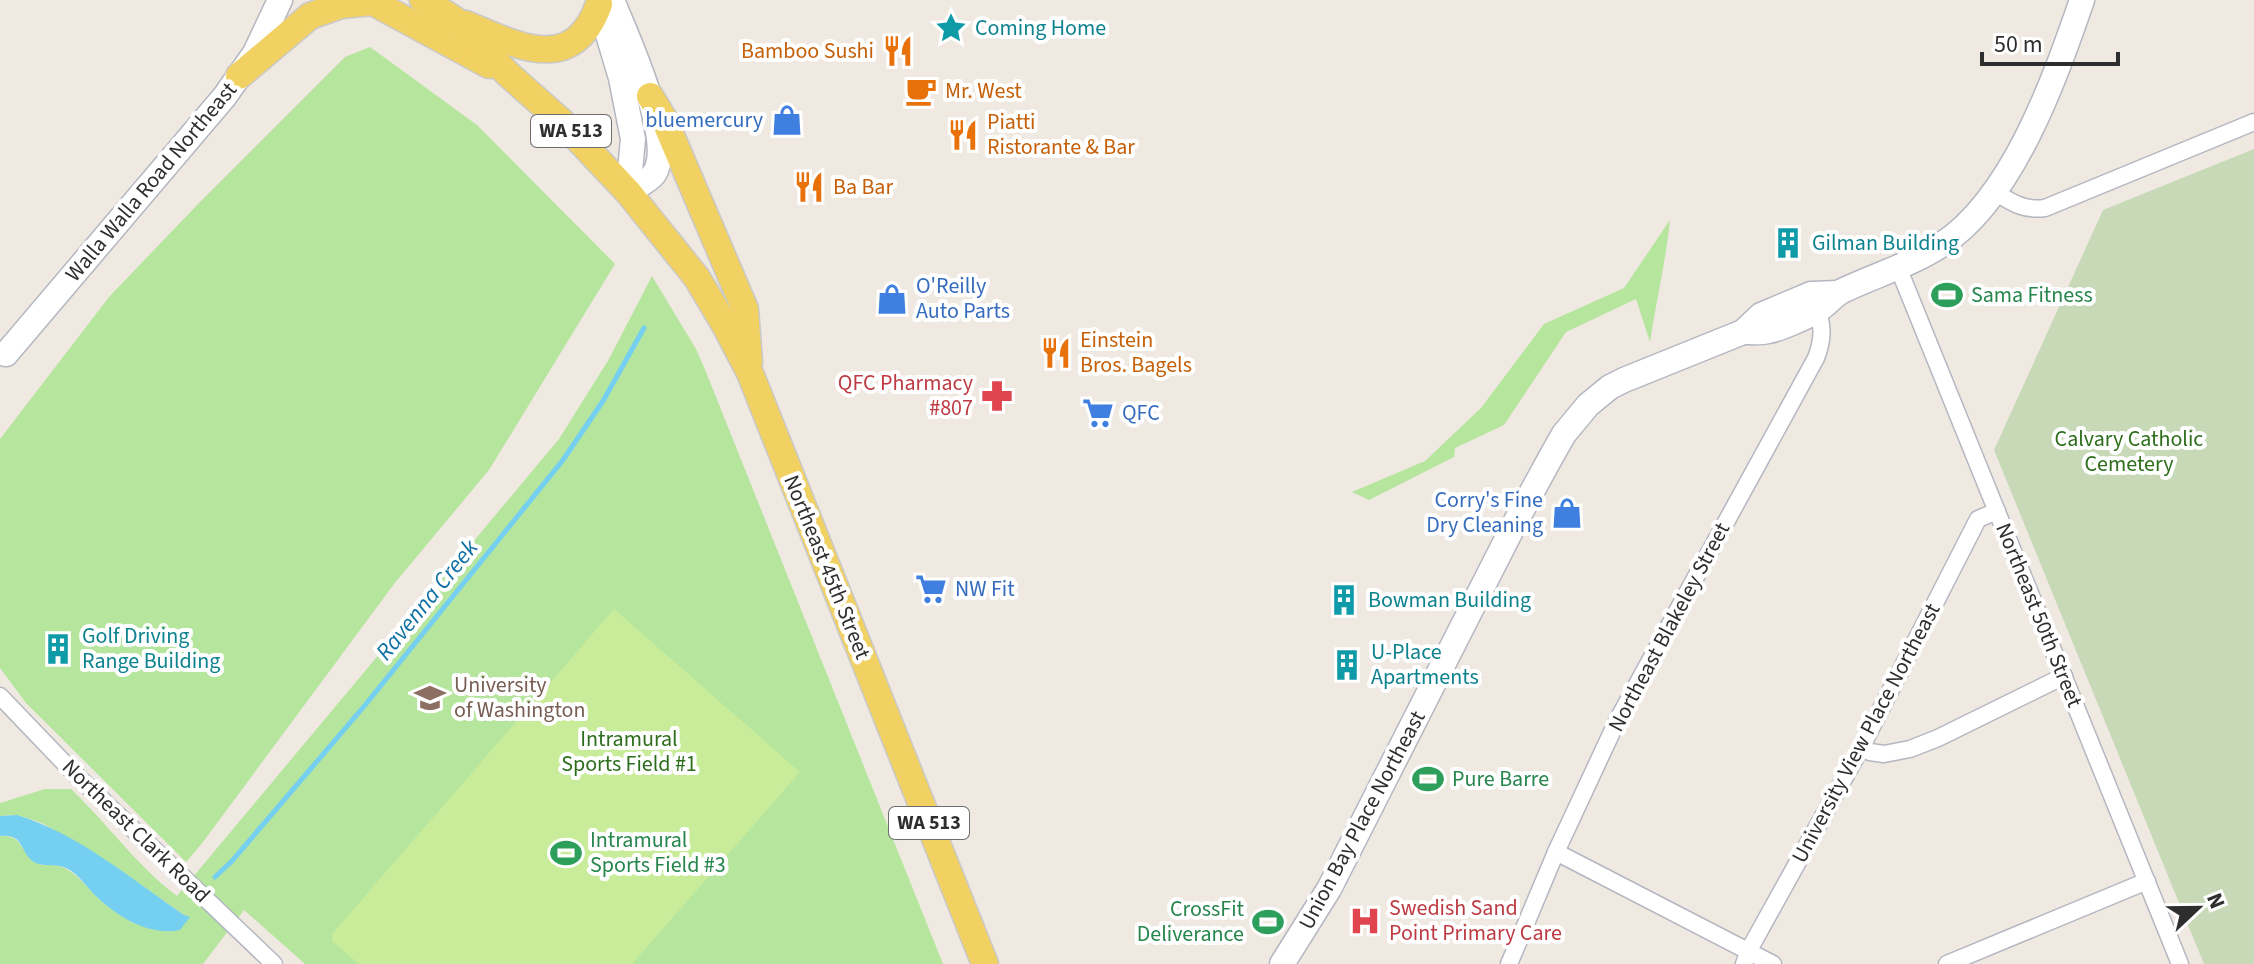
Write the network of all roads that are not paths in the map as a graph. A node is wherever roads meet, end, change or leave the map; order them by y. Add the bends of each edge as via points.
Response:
1 (280, 0) edge
2 (423, 0) edge
3 (2082, 0) edge
4 (371, 1) edge
5 (603, 1) edge
6 (454, 19) junction
7 (509, 75) junction
8 (239, 76) junction
9 (638, 99) junction
10 (2254, 122) edge
11 (628, 192) junction
12 (1995, 192) junction
13 (1898, 267) junction
14 (1814, 303) junction
15 (6, 354) dead end
16 (750, 373) junction
17 (1997, 511) junction
18 (2064, 676) junction
19 (0, 696) edge
20 (1861, 748) junction
21 (1556, 852) junction
22 (2147, 881) junction
23 (1746, 957) edge
24 (274, 964) edge
25 (985, 964) edge
26 (1282, 964) edge
27 (1509, 964) edge
28 (1773, 964) edge
29 (1947, 964) edge
30 (2180, 964) edge

1 - 8 main road, Walla Walla Road Northeast
2 - 6 main road, WA 513
3 - 12 main road via 2039,109
4 - 7 main road, WA 513
4 - 8 main road via 310,16
5 - 6 main road via 581,37 552,50 521,45
5 - 9 main road
6 - 7 main road, WA 513
7 - 11 main road, WA 513
8 - 15 main road, Walla Walla Road Northeast
9 - 11 main road via 658,136 660,158 653,175
9 - 16 main road via 664,119 745,309
10 - 12 street via 2045,208 2022,207
11 - 16 main road, Northeast 45th Street / WA 513 via 697,278
12 - 13 main road, Union Bay Place Northeast via 1973,220 1943,244
13 - 14 main road, Union Bay Place Northeast
13 - 17 street, Northeast 50th Street
14 - 21 street, Northeast Blakeley Street via 1823,328 1816,358 1618,719
14 - 26 main road, Union Bay Place Northeast via 1761,315 1743,332 1624,380 1598,396 1574,421 1516,521 1329,889
16 - 25 main road, Northeast 45th Street / WA 513
17 - 18 street, Northeast 50th Street
17 - 20 street, University View Place Northeast via 1978,519
18 - 20 street via 1924,744 1884,754
18 - 22 street, Northeast 50th Street
19 - 24 street, Northeast Clark Road
20 - 23 street, University View Place Northeast
21 - 23 street
21 - 27 street, Northeast Blakeley Street
22 - 29 street
22 - 30 street, Northeast 50th Street
23 - 28 street

